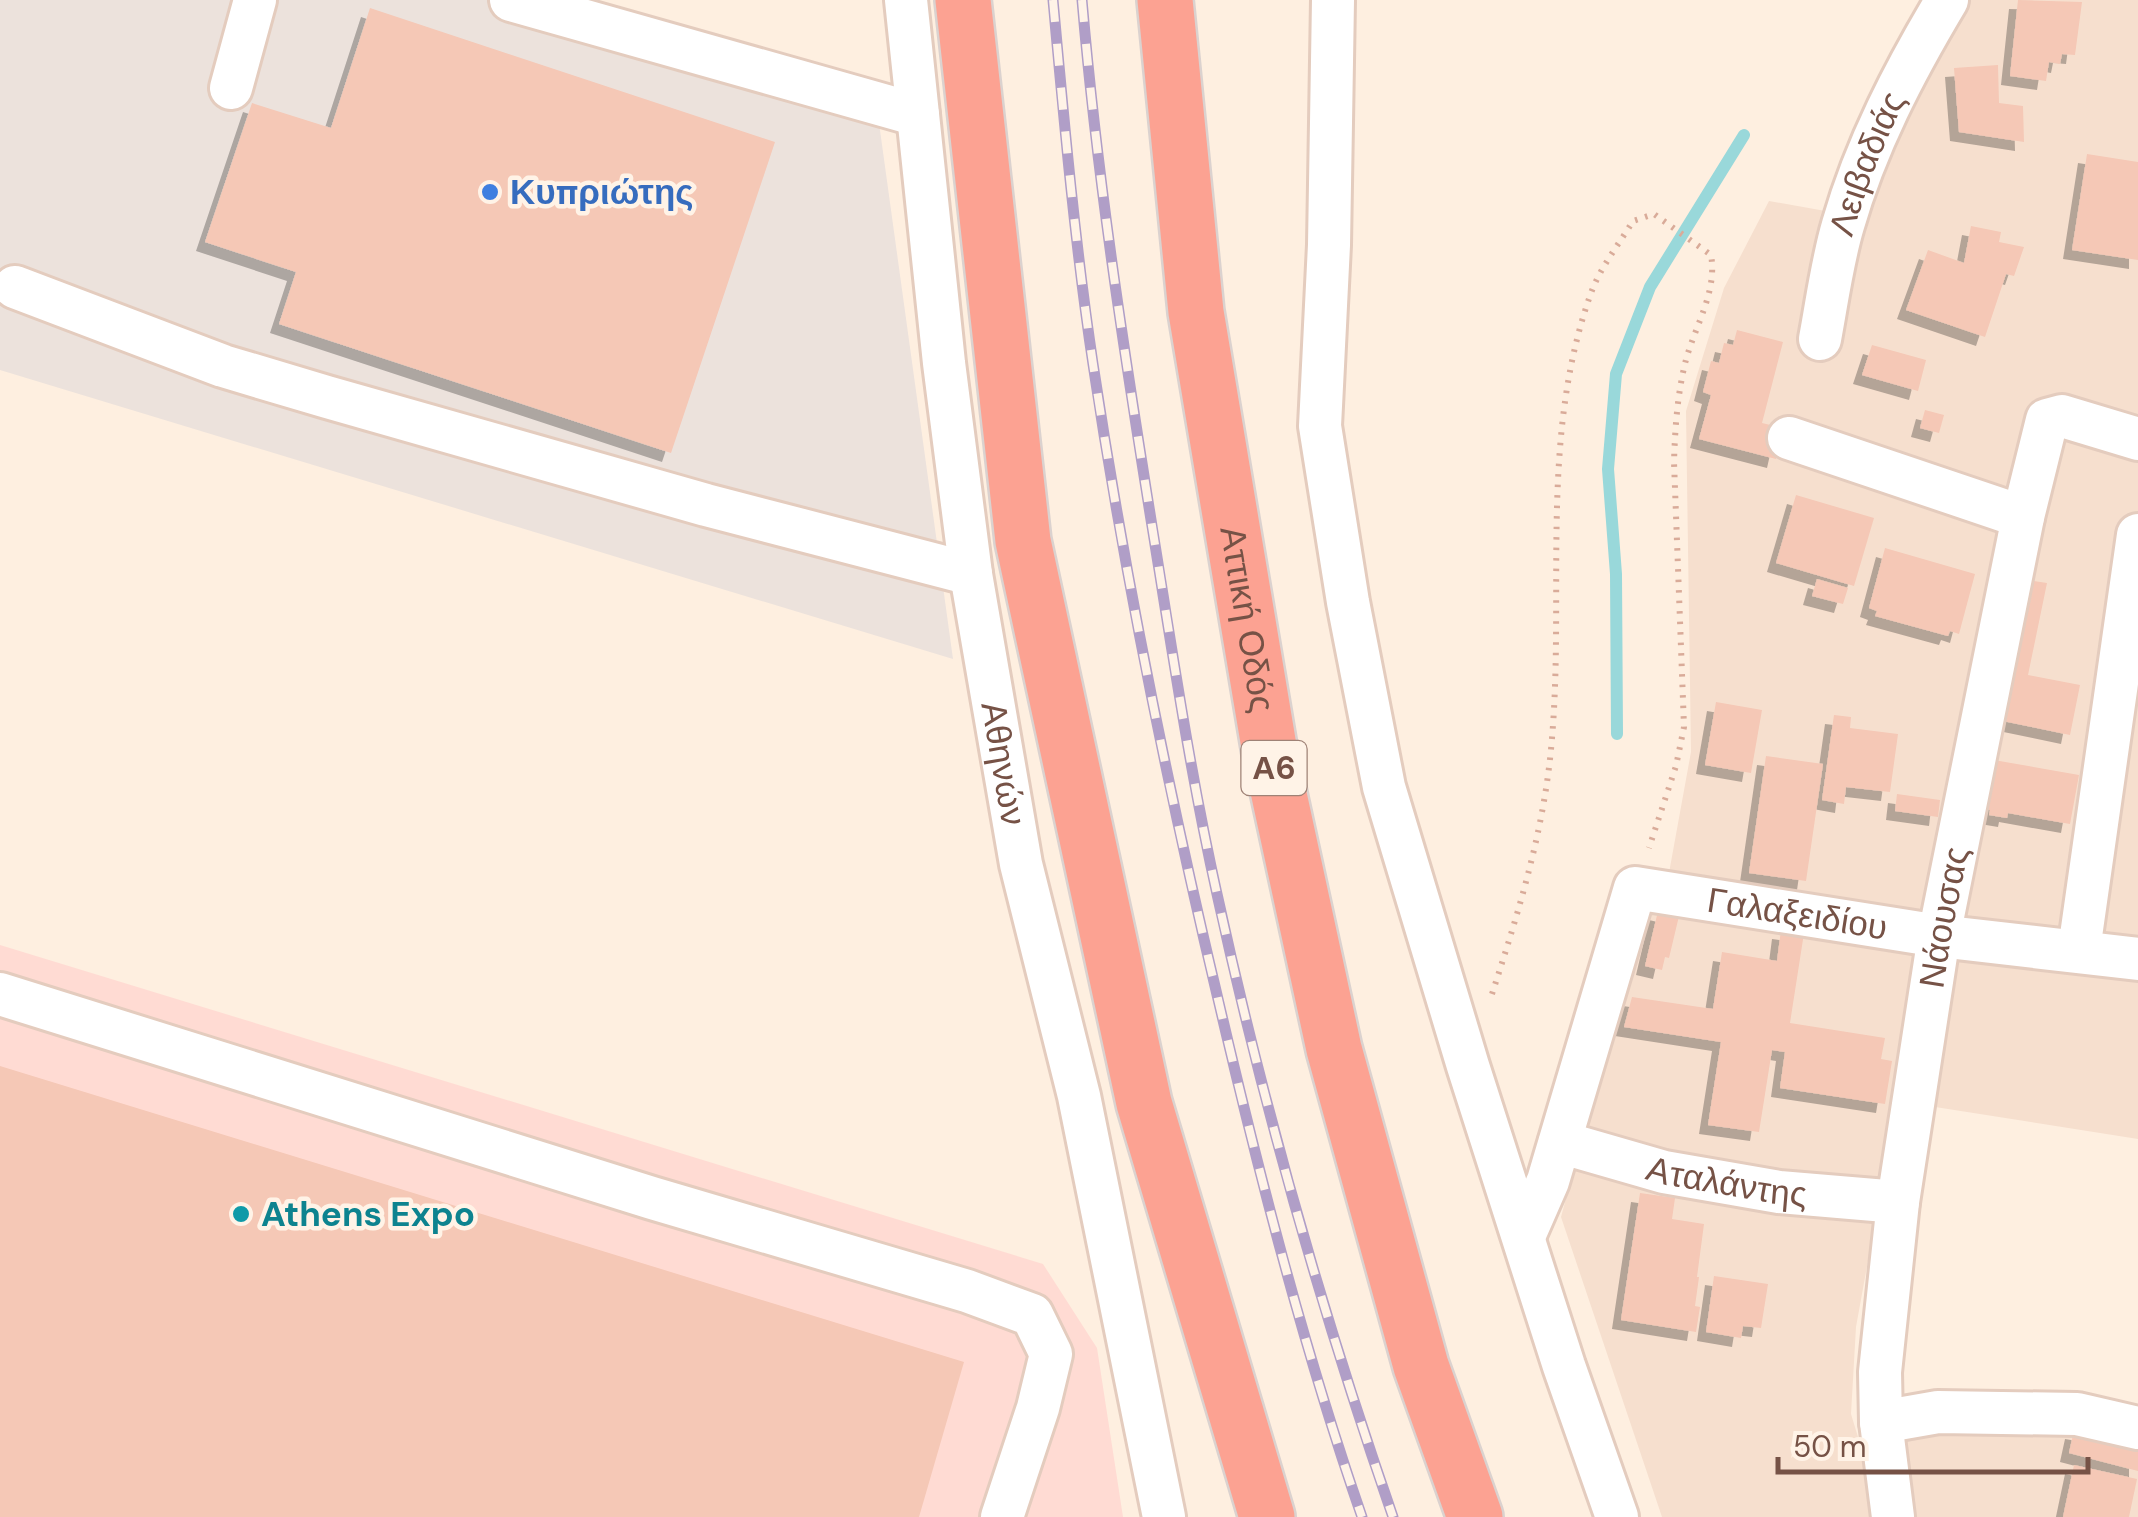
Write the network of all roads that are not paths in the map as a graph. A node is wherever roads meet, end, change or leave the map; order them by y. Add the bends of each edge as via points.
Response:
1 (255, 0) edge
2 (511, 0) edge
3 (906, 0) edge
4 (963, 0) edge
5 (1165, 0) edge
6 (1332, 0) edge
7 (1947, 0) edge
8 (230, 88) dead end
9 (918, 114) junction
10 (15, 287) dead end
11 (1820, 339) dead end
12 (1789, 438) dead end
13 (2138, 438) edge
14 (2023, 518) junction
15 (2138, 536) edge
16 (971, 574) junction
17 (1939, 936) junction
18 (2079, 950) junction
19 (2138, 958) edge
20 (0, 994) edge
21 (1560, 1142) junction
22 (1898, 1202) junction
23 (1524, 1236) junction
24 (1881, 1422) junction
25 (2138, 1428) edge
26 (1896, 1516) edge
27 (1002, 1517) edge
28 (1164, 1517) edge
29 (1267, 1517) edge
30 (1475, 1517) edge
31 (1617, 1517) edge

1 - 8 street
2 - 9 street
3 - 9 street, Αθηνών
4 - 29 highway via 1023,541 1144,1103
5 - 30 highway, Αττική Οδός / Α6 via 1196,312 1270,753 1339,1068 1421,1366
6 - 23 street via 1320,426 1384,787
7 - 11 street, Λειβαδιάς via 1862,164
9 - 16 street, Αθηνών
10 - 16 street via 223,366
12 - 14 street
13 - 14 street, Νάουσας via 2062,416 2046,420
14 - 17 street, Νάουσας
15 - 18 street
16 - 28 street, Αθηνών via 1020,864 1079,1096
17 - 18 street, Γαλαξειδίου
17 - 21 street, Γαλαξειδίου via 1636,888
17 - 22 street, Νάουσας
18 - 19 street, Γαλαξειδίου
20 - 27 street via 1032,1314 1051,1354
21 - 22 street, Αταλάντης via 1664,1172 1779,1192
21 - 23 street
22 - 24 street, Νάουσας
23 - 31 street
24 - 25 street via 1938,1412 2077,1414
24 - 26 street, Νάουσας

